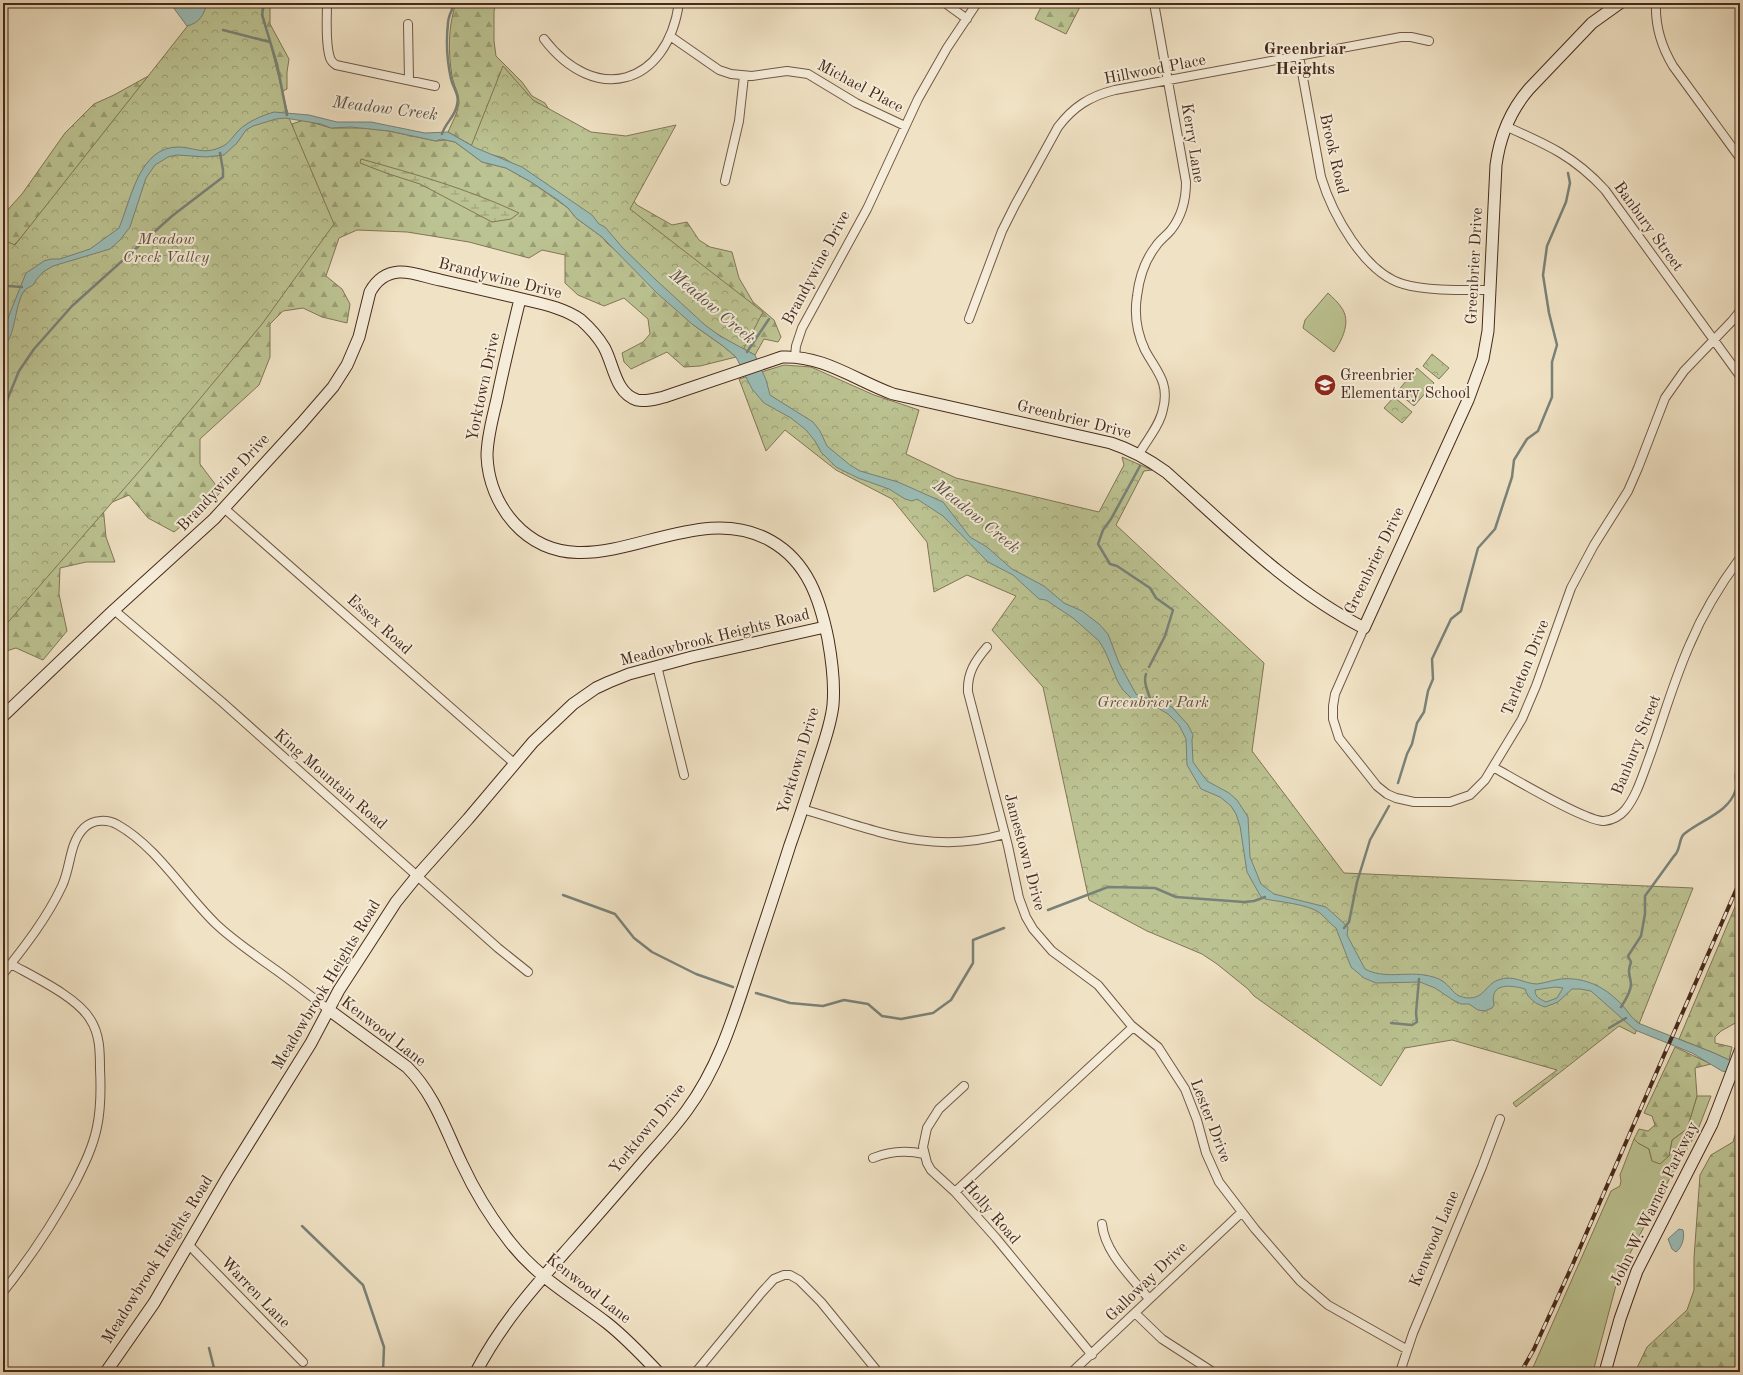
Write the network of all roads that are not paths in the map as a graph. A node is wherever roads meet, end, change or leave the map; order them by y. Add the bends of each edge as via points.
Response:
1 (327, 3) edge
2 (679, 3) edge
3 (945, 3) edge
4 (978, 3) edge
5 (1154, 3) edge
6 (1620, 3) edge
7 (1656, 3) edge
8 (967, 19) junction
9 (408, 24) dead end
10 (670, 36) junction
11 (544, 38) dead end
12 (1429, 41) dead end
13 (1299, 56) junction
14 (744, 76) junction
15 (409, 80) junction
16 (1168, 81) junction
17 (435, 86) dead end
18 (905, 126) junction
19 (1506, 126) junction
20 (1740, 158) edge
21 (725, 181) dead end
22 (1491, 290) junction
23 (520, 299) junction
24 (1740, 311) edge
25 (969, 319) dead end
26 (1714, 340) junction
27 (795, 357) junction
28 (1740, 376) edge
29 (1139, 454) junction
30 (225, 509) junction
31 (1740, 558) edge
32 (114, 610) junction
33 (825, 627) junction
34 (1364, 628) junction
35 (987, 647) dead end
36 (657, 666) junction
37 (3, 716) edge
38 (515, 764) junction
39 (1493, 767) junction
40 (684, 775) dead end
41 (802, 809) junction
42 (1005, 834) junction
43 (416, 876) junction
44 (11, 964) junction
45 (528, 972) dead end
46 (3, 974) edge
47 (329, 1010) junction
48 (1134, 1028) junction
49 (1740, 1051) edge
50 (964, 1086) dead end
51 (1500, 1119) dead end
52 (924, 1154) junction
53 (873, 1158) dead end
54 (955, 1192) junction
55 (1242, 1212) junction
56 (1102, 1224) dead end
57 (188, 1244) junction
58 (543, 1277) junction
59 (3, 1292) edge
60 (1149, 1299) junction
61 (1135, 1313) junction
62 (1406, 1349) junction
63 (1092, 1355) junction
64 (303, 1362) dead end
65 (106, 1372) edge
66 (476, 1372) edge
67 (658, 1372) edge
68 (696, 1372) edge
69 (878, 1372) edge
70 (1072, 1372) edge
71 (1213, 1372) edge
72 (1400, 1372) edge
73 (1605, 1372) edge

1 - 15 street via 328,44 332,62 336,65
2 - 10 street
3 - 8 street
4 - 8 street, Brandywine Drive
5 - 16 street, Kerry Lane
6 - 19 street, Greenbrier Drive via 1592,23 1529,89 1516,106
7 - 20 street via 1657,29 1666,54
8 - 18 street, Brandywine Drive via 933,71
9 - 15 street
10 - 11 street via 650,65 634,75 612,80 597,78 580,71 559,56
10 - 14 street, Michael Place via 717,69
12 - 13 street, Hillwood Place via 1401,37
13 - 16 street, Hillwood Place
13 - 22 street, Brook Road via 1326,193 1345,230 1376,269 1392,281 1409,286
14 - 18 street, Michael Place via 787,71 808,74 856,103
14 - 21 street via 739,121
15 - 17 street
16 - 25 street, Hillwood Place via 1105,92 1084,102 1066,117 1058,127 1002,231
16 - 29 street, Kerry Lane via 1186,193 1181,213 1173,227 1148,258 1136,298 1137,327 1145,351 1162,377 1165,393 1160,420
18 - 27 street, Brandywine Drive via 868,209 802,328
19 - 22 street, Greenbrier Drive via 1498,148 1496,165
19 - 26 street, Banbury Street via 1563,153 1592,176 1605,190
22 - 34 street, Greenbrier Drive via 1487,339 1477,379
23 - 27 street, Brandywine Drive via 568,312 589,327 605,348 623,391 637,400 664,397 778,359
23 - 30 street, Brandywine Drive via 403,272 385,276 370,292 356,346 340,376 306,419
23 - 33 street, Yorktown Drive via 487,453 488,470 494,491 508,516 517,526 547,547 578,553 615,549 700,528 734,528 756,533 780,547 802,568 816,595
24 - 26 street, Tarleton Drive
26 - 28 street, Banbury Street
26 - 39 street, Tarleton Drive via 1684,371 1665,398 1628,491 1571,588 1528,705
27 - 29 street, Greenbrier Drive via 820,361 892,394 1112,443
29 - 34 street, Greenbrier Drive via 1166,472 1297,587 1324,606
30 - 32 street, Brandywine Drive
30 - 38 street, Essex Road
31 - 39 street, Banbury Street via 1700,621 1643,774 1626,810 1608,821 1595,821
32 - 37 street, Brandywine Drive
32 - 43 street, King Mountain Road via 222,702
33 - 36 street, Meadowbrook Heights Road
33 - 41 street, Yorktown Drive via 833,666 833,705 829,726
34 - 39 street, Tarleton Drive via 1335,694 1333,719 1335,729 1344,745 1377,786 1387,794 1406,801 1450,802 1478,789
35 - 42 street, Jamestown Drive via 973,666 968,678 968,692
36 - 38 street, Meadowbrook Heights Road via 609,682 584,696 555,720
36 - 40 street
38 - 43 street, Meadowbrook Heights Road
41 - 42 street via 874,832 915,840 961,842
41 - 58 street, Yorktown Drive via 738,1002 713,1068 700,1092 671,1131
42 - 48 street, Jamestown Drive via 1019,898 1033,930 1052,951 1098,985
43 - 45 street, King Mountain Road
43 - 47 street, Meadowbrook Heights Road via 396,902
44 - 46 street
44 - 47 street, Kenwood Lane via 30,940 62,886 72,850 83,828 93,822 110,822 122,827 143,844 228,935
44 - 59 street via 78,1005 87,1015 98,1039 101,1082 97,1128 92,1148 66,1200
47 - 57 street, Meadowbrook Heights Road
47 - 58 street, Kenwood Lane via 407,1067 418,1078 438,1110 461,1163 484,1205 510,1242
48 - 54 street
48 - 55 street, Lester Drive via 1158,1047 1185,1089 1212,1169
49 - 73 street, John W. Warner Parkway via 1712,1124 1637,1271
50 - 52 street via 932,1119 925,1136
51 - 62 street, Kenwood Lane
52 - 53 street via 902,1151
52 - 54 street, Holly Road via 931,1170
54 - 63 street, Holly Road
55 - 60 street, Galloway Drive
55 - 62 street, Lester Drive via 1313,1294
56 - 60 street via 1110,1249
57 - 64 street, Warren Lane
57 - 65 street, Meadowbrook Heights Road via 154,1302
58 - 66 street, Yorktown Drive via 495,1337
58 - 67 street, Kenwood Lane via 627,1339
60 - 61 street, Galloway Drive
61 - 63 street, Galloway Drive
61 - 71 street via 1162,1339
62 - 72 street, Kenwood Lane
63 - 70 street, Galloway Drive
68 - 69 street via 774,1279 784,1275 799,1280 821,1302

